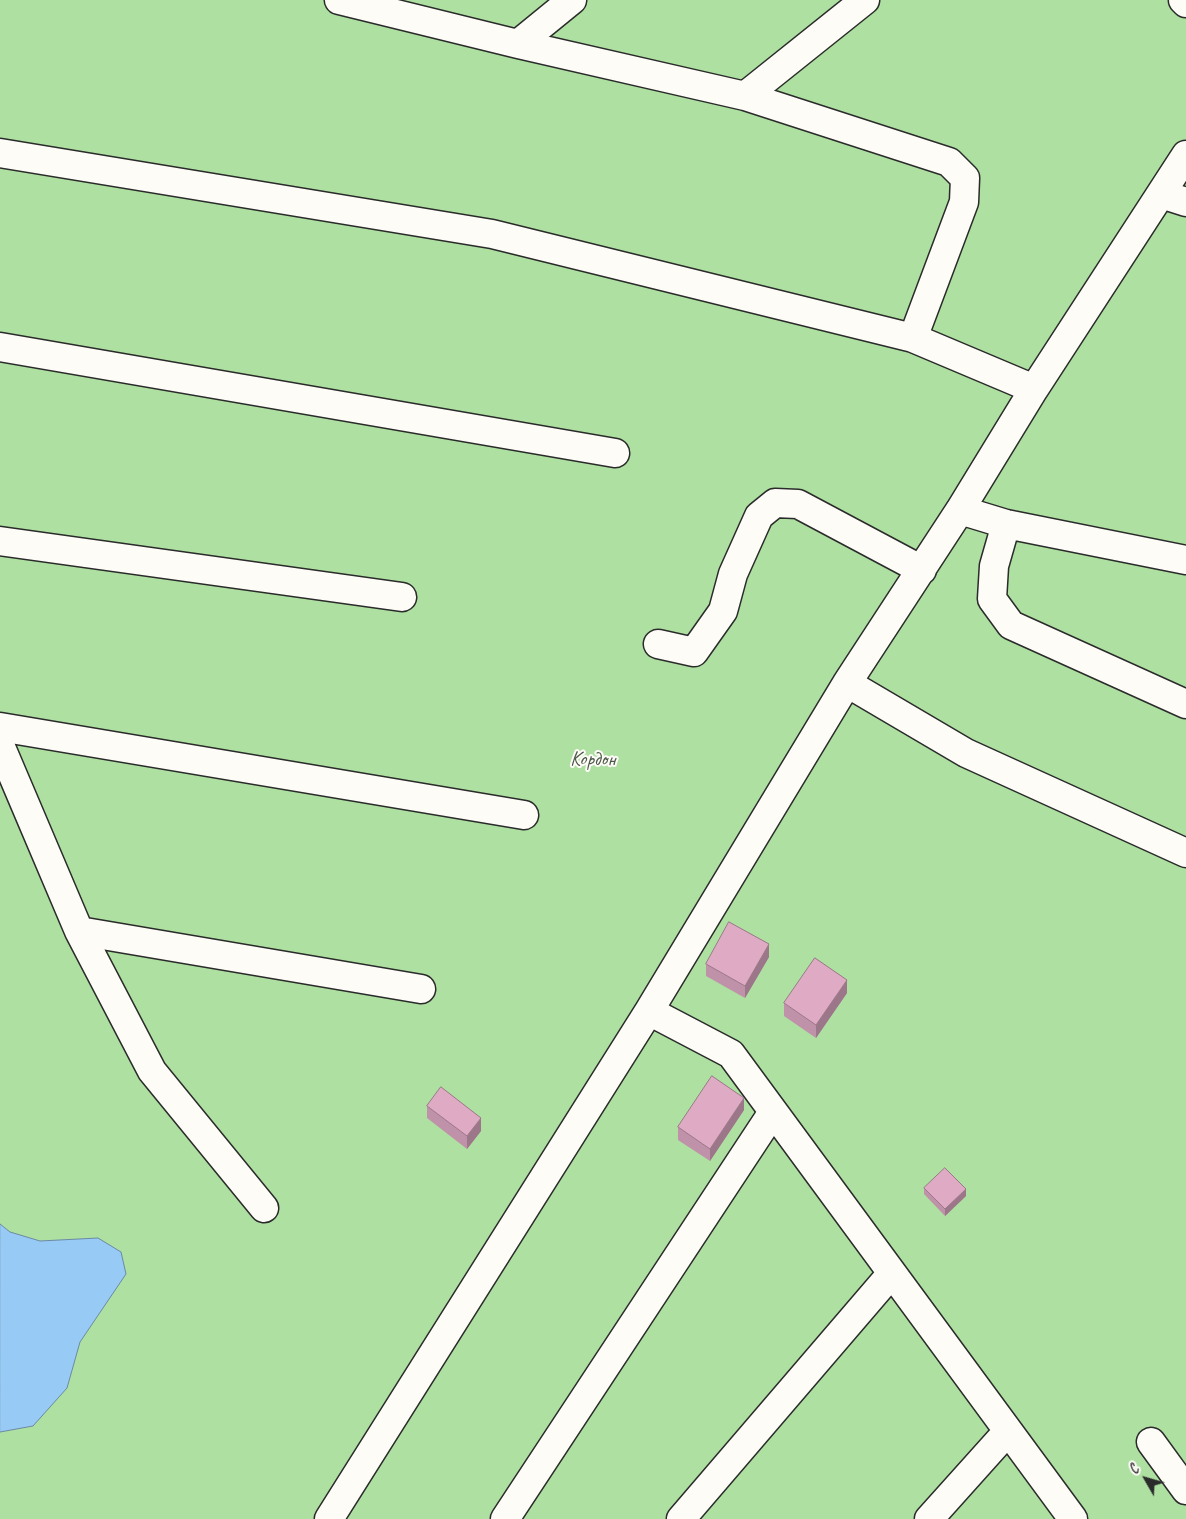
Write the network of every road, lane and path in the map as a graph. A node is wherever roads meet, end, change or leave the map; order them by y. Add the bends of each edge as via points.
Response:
1 (339, 0) edge
2 (572, 0) edge
3 (865, 0) edge
4 (1183, 0) edge
5 (1186, 3) edge
6 (518, 44) junction
7 (745, 96) junction
8 (0, 153) edge
9 (1186, 155) edge
10 (1174, 198) edge
11 (913, 338) junction
12 (0, 346) edge
13 (1034, 389) junction
14 (615, 453) dead end
15 (960, 510) junction
16 (1006, 524) junction
17 (0, 541) edge
18 (1186, 560) edge
19 (922, 570) junction
20 (402, 597) dead end
21 (658, 644) dead end
22 (848, 683) junction
23 (1186, 704) edge
24 (0, 727) edge
25 (0, 745) edge
26 (524, 814) dead end
27 (1186, 853) edge
28 (79, 931) junction
29 (421, 989) dead end
30 (649, 1011) junction
31 (773, 1112) junction
32 (264, 1208) dead end
33 (892, 1273) junction
34 (1008, 1431) junction
35 (1151, 1442) dead end
36 (1186, 1490) edge
37 (329, 1519) edge
38 (505, 1519) edge
39 (681, 1519) edge
40 (929, 1519) edge
41 (1073, 1519) edge

1 - 6 street
2 - 6 street
3 - 7 street
4 - 5 street
6 - 7 street
7 - 11 street via 949,162 965,178 964,202
8 - 11 street via 492,234
9 - 10 street
10 - 13 street
11 - 13 street
12 - 14 street
13 - 15 street
15 - 16 street
15 - 19 street
16 - 18 street
16 - 23 street via 994,566 992,599 1010,625
17 - 20 street
19 - 21 street via 798,504 775,503 759,516 732,574 722,611 694,652
19 - 22 street
22 - 27 street via 966,753
22 - 30 street
24 - 26 street
25 - 28 street
28 - 29 street
28 - 32 street via 152,1071
30 - 31 street via 731,1054
30 - 37 street
31 - 33 street
31 - 38 street
33 - 34 street
33 - 39 street
34 - 40 street
34 - 41 street
35 - 36 street

